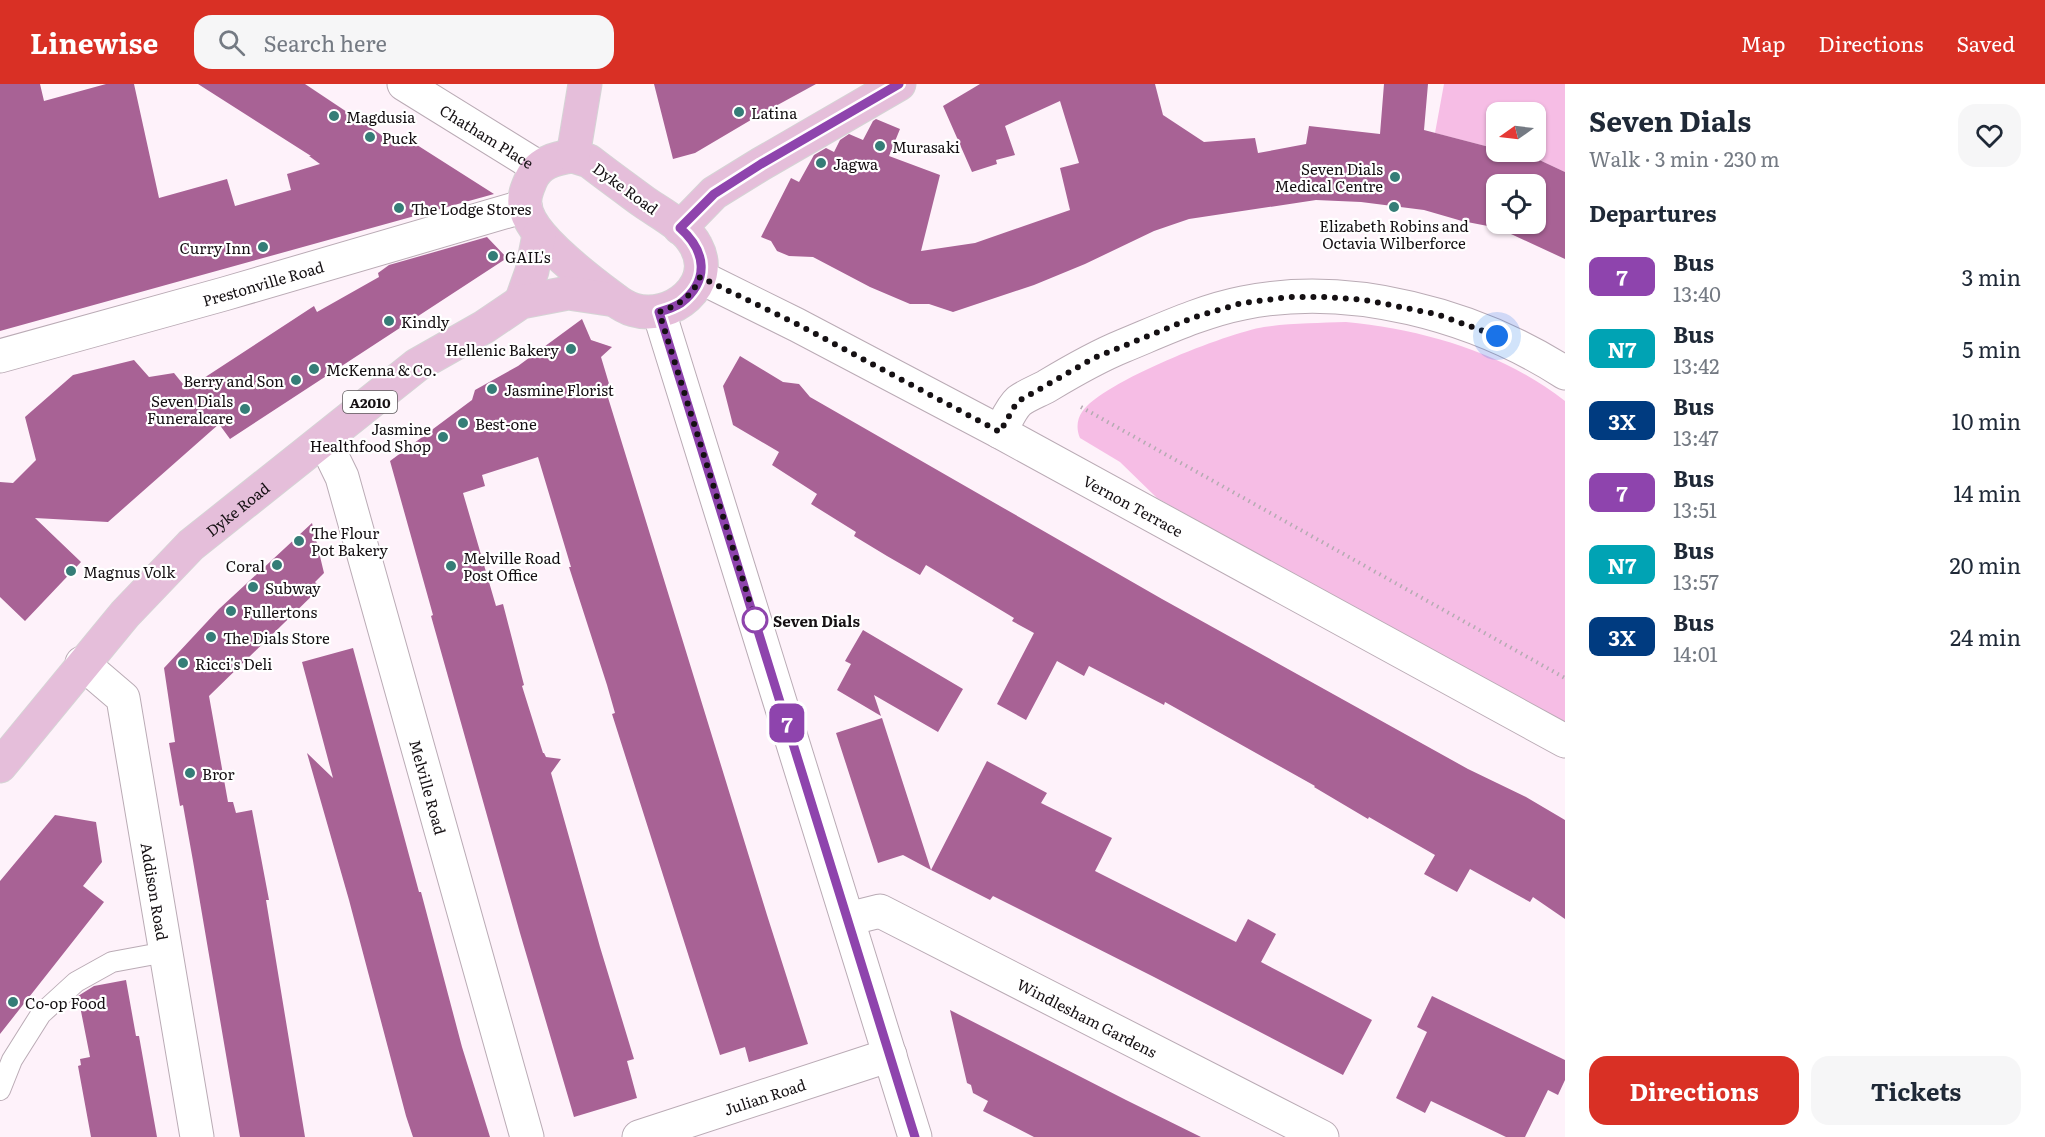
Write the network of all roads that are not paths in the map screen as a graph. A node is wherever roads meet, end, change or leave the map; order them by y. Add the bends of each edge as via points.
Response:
1 (404, 84) edge
2 (585, 84) edge
3 (899, 84) edge
4 (573, 156) junction
5 (538, 167) junction
6 (525, 206) junction
7 (680, 228) junction
8 (539, 235) junction
9 (700, 277) junction
10 (615, 300) junction
11 (520, 302) junction
12 (659, 312) junction
13 (0, 356) edge
14 (1565, 373) edge
15 (1000, 432) junction
16 (324, 440) junction
17 (82, 663) junction
18 (1565, 741) edge
19 (0, 766) edge
20 (848, 919) junction
21 (166, 952) junction
22 (890, 1055) junction
23 (0, 1090) edge
24 (197, 1137) edge
25 (526, 1137) edge
26 (639, 1137) edge
27 (915, 1137) edge
28 (1322, 1137) edge

1 - 5 street, Chatham Place
2 - 4 main road
3 - 7 main road via 714,194
4 - 5 main road via 559,157
4 - 7 main road, Dyke Road via 589,161
5 - 6 main road via 525,195
6 - 8 main road, Dyke Road
6 - 13 street, Prestonville Road
7 - 9 main road, Dyke Road via 699,253
8 - 10 main road, Dyke Road
8 - 11 main road via 532,271
9 - 12 main road via 695,290 679,304
9 - 15 street, Vernon Terrace
10 - 11 main road, Dyke Road / A2010 via 568,293
10 - 12 main road, Dyke Road via 634,310
11 - 16 main road, Dyke Road / A2010 via 417,365
12 - 20 street
14 - 15 street via 1528,350 1436,314 1365,300 1290,297 1242,303 1195,317 1094,358 1017,402
15 - 18 street, Vernon Terrace
16 - 17 main road, Dyke Road / A2010 via 190,546
16 - 25 street, Melville Road via 342,477
17 - 19 main road, Dyke Road / A2010
17 - 21 street, Addison Road via 123,698
20 - 22 street
20 - 28 street, Windlesham Gardens via 880,912
21 - 23 lane via 112,962 76,982 41,1014 12,1060
21 - 24 street, Addison Road
22 - 26 street, Julian Road
22 - 27 street

